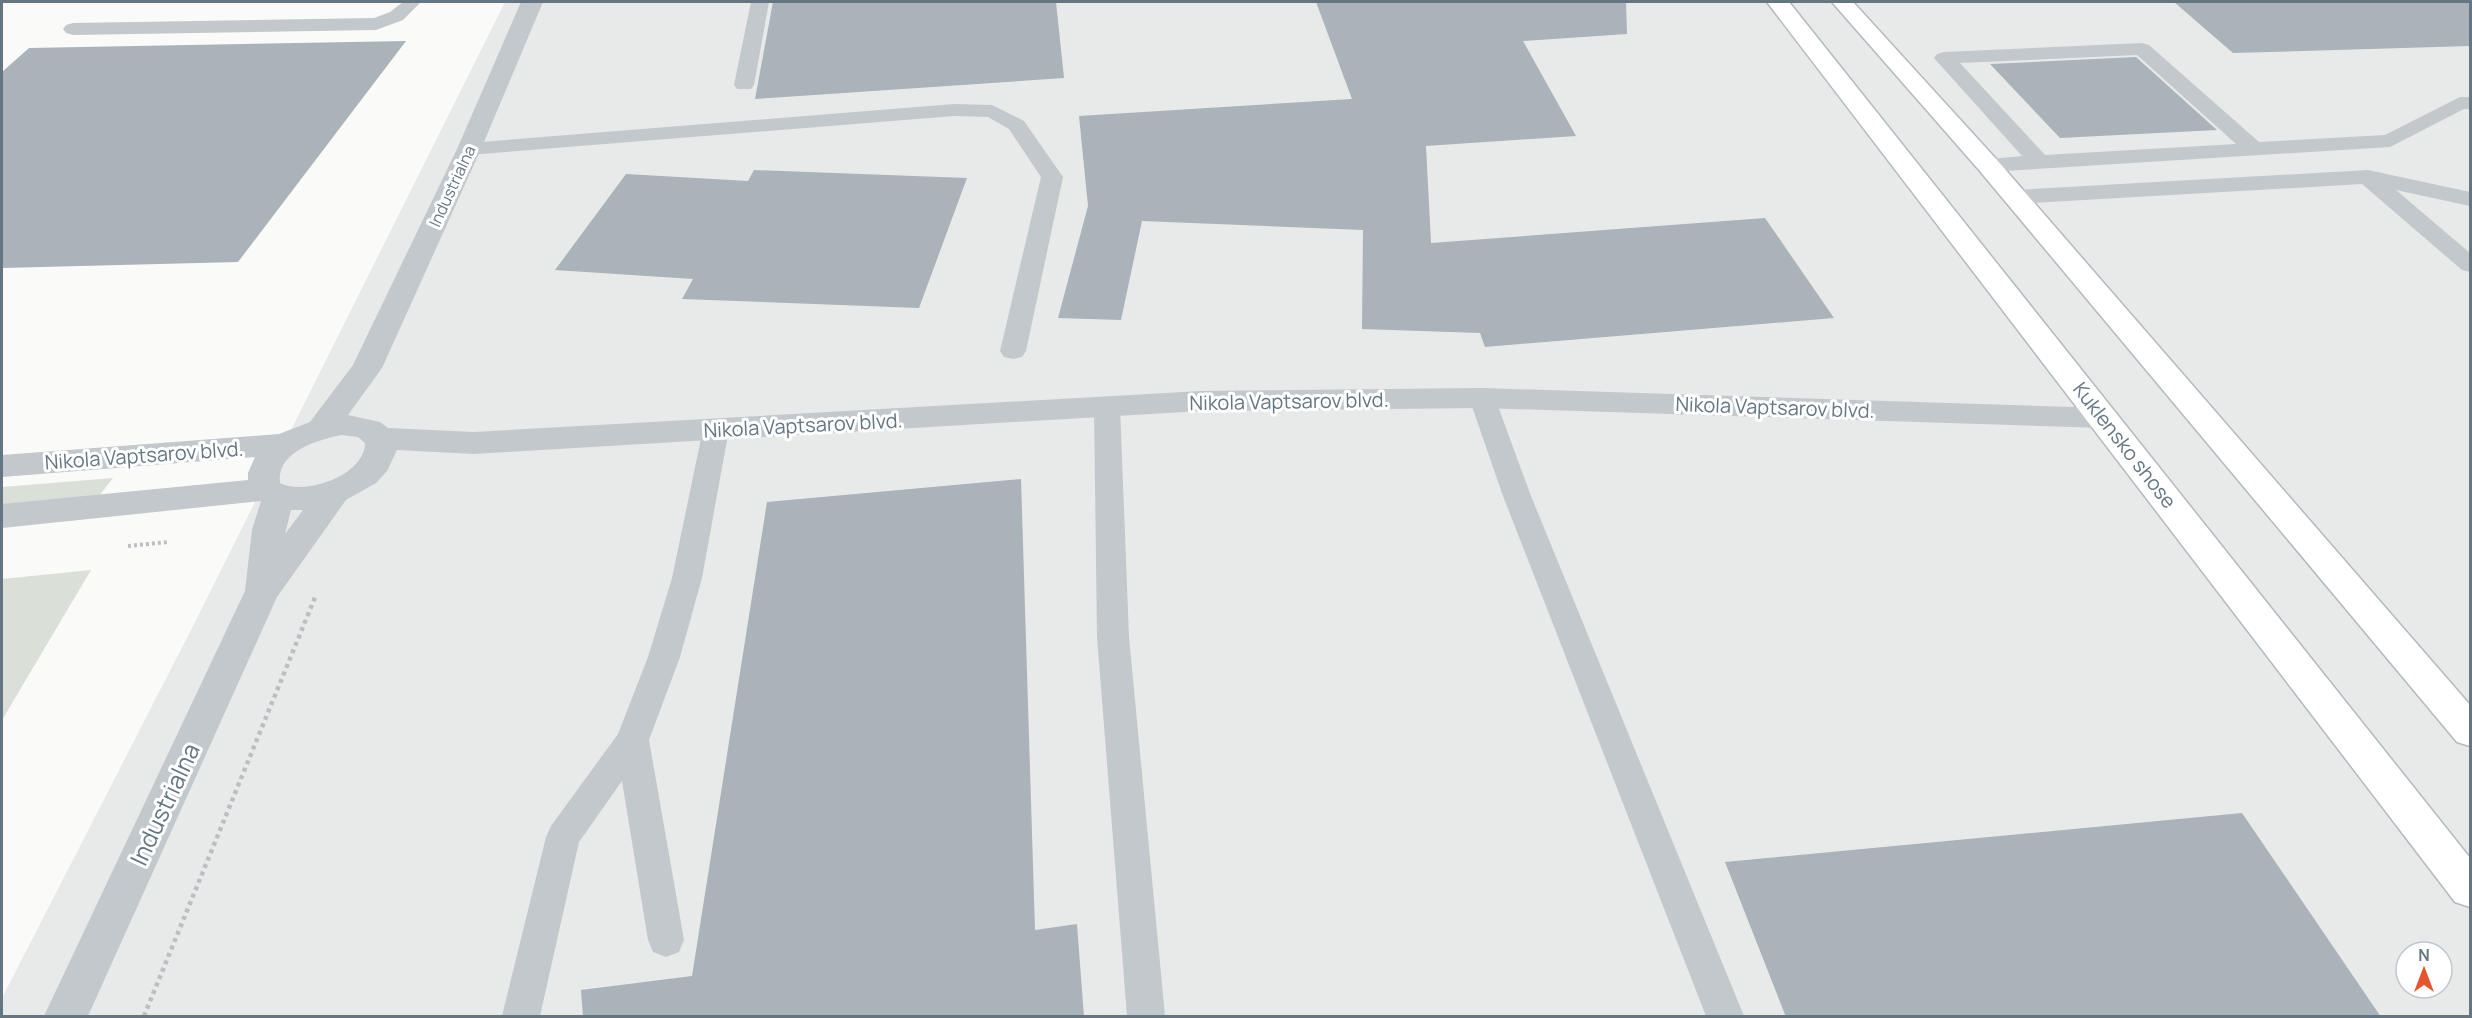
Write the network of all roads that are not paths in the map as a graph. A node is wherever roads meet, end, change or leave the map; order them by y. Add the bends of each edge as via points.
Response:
1 (411, 2) edge
2 (532, 2) edge
3 (760, 2) edge
4 (1778, 2) edge
5 (1842, 2) edge
6 (73, 29) dead end
7 (744, 85) dead end
8 (2470, 103) edge
9 (2253, 148) junction
10 (469, 149) junction
11 (2039, 162) junction
12 (1988, 165) junction
13 (2368, 177) junction
14 (2015, 197) junction
15 (2470, 199) edge
16 (2470, 265) edge
17 (1013, 351) dead end
18 (367, 368) junction
19 (1482, 398) junction
20 (1107, 407) junction
21 (2104, 418) junction
22 (322, 428) junction
23 (716, 429) junction
24 (369, 432) junction
25 (474, 443) junction
26 (286, 444) junction
27 (2, 466) edge
28 (367, 472) junction
29 (273, 492) junction
30 (334, 492) junction
31 (2, 516) edge
32 (262, 592) junction
33 (2470, 731) edge
34 (632, 740) junction
35 (2470, 889) edge
36 (666, 940) dead end
37 (66, 1017) edge
38 (522, 1017) edge
39 (1146, 1017) edge
40 (1725, 1017) edge

1 - 6 lane via 394,18 376,24
2 - 10 street, Industrialna
3 - 7 lane
4 - 21 main road, Kuklensko shose
5 - 12 main road
8 - 9 lane via 2460,104 2390,141
9 - 11 lane
9 - 11 lane via 2142,49 1944,58
10 - 17 lane via 954,110 993,111 1017,125 1052,177
10 - 18 street, Industrialna
11 - 12 lane
12 - 14 main road
13 - 14 lane
13 - 15 lane
13 - 16 lane
14 - 33 main road
18 - 22 street, Industrialna
18 - 24 street, Industrialna
19 - 20 street, Nikola Vaptsarov blvd. via 1201,401
19 - 21 street, Nikola Vaptsarov blvd.
19 - 40 lane via 1517,496
20 - 23 street, Nikola Vaptsarov blvd.
20 - 39 lane via 1113,637
21 - 35 main road, Kuklensko shose
22 - 24 street, Nikola Vaptsarov blvd. via 341,425
22 - 26 street
23 - 25 street, Nikola Vaptsarov blvd.
23 - 34 lane via 687,578 664,657
24 - 25 street, Nikola Vaptsarov blvd.
24 - 28 street, Industrialna via 381,448 378,460
25 - 28 street, Nikola Vaptsarov blvd.
26 - 27 street, Nikola Vaptsarov blvd.
26 - 29 street, Industrialna via 265,468 263,479
28 - 30 street
29 - 30 street via 295,499
29 - 31 street
29 - 32 street, Industrialna
30 - 32 street, Industrialna
32 - 37 street, Industrialna
34 - 36 lane
34 - 38 lane via 563,837

